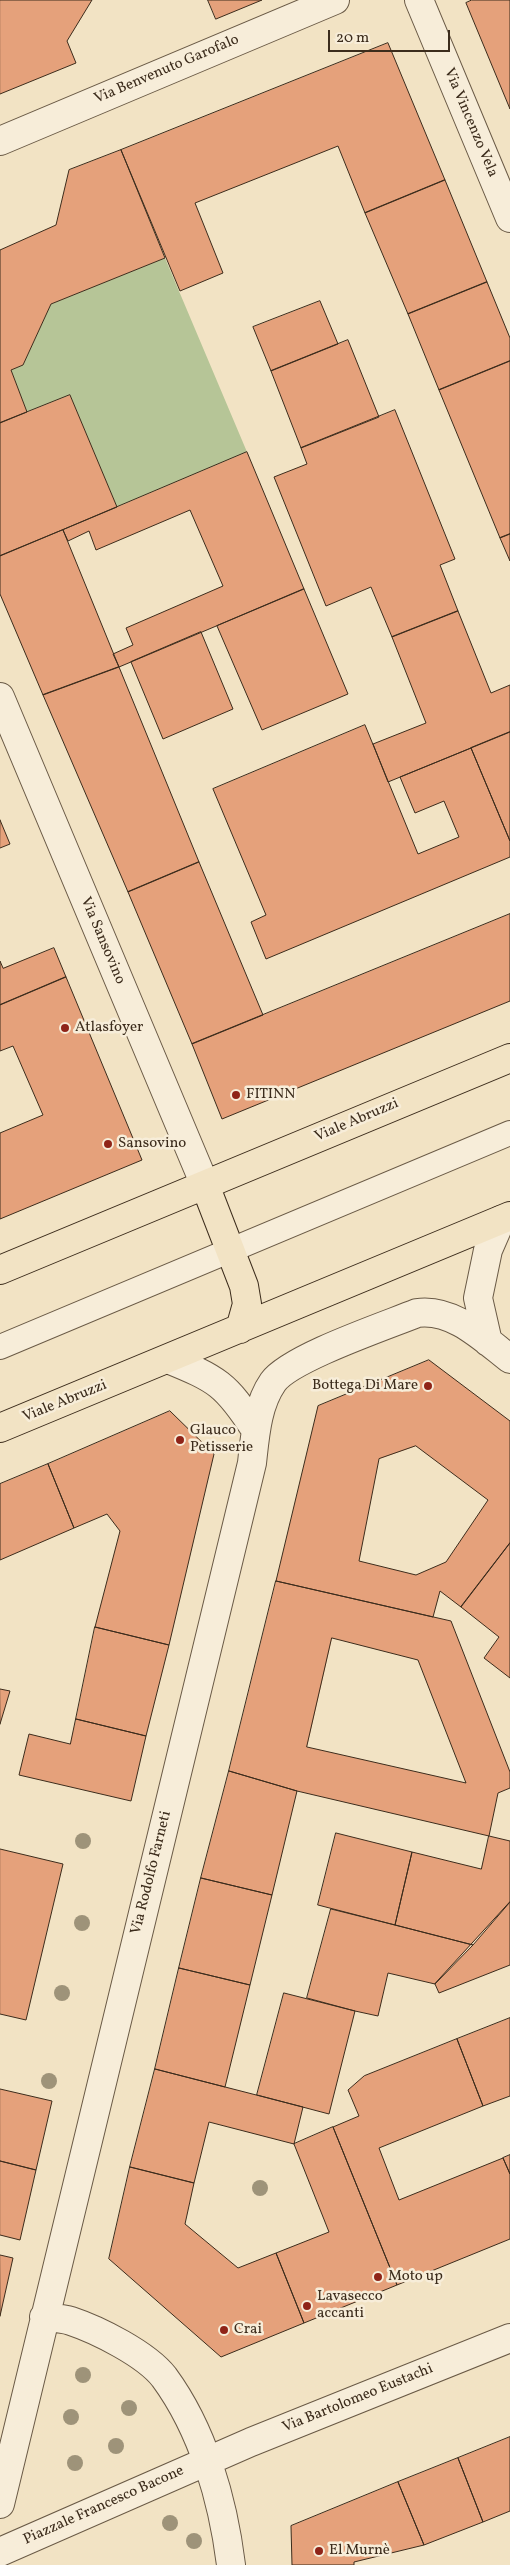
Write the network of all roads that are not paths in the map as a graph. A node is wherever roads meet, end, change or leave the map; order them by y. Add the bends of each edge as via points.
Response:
1 (335, 0) edge
2 (418, 0) edge
3 (0, 141) edge
4 (510, 218) edge
5 (0, 697) edge
6 (510, 1058) edge
7 (510, 1133) edge
8 (205, 1185) junction
9 (505, 1218) edge
10 (232, 1251) junction
11 (0, 1270) edge
12 (240, 1329) junction
13 (488, 1342) junction
14 (0, 1347) edge
15 (168, 1359) junction
16 (510, 1359) edge
17 (0, 1428) edge
18 (256, 1429) junction
19 (44, 2317) junction
20 (510, 2338) edge
21 (207, 2461) junction
22 (0, 2504) edge
23 (0, 2552) edge
24 (0, 2564) edge
25 (4, 2565) edge
26 (231, 2565) edge

1 - 3 street, Via Benvenuto Garofalo
2 - 4 street, Via Vincenzo Vela
5 - 8 street, Via Sansovino
6 - 8 main road, Viale Abruzzi
7 - 10 lane
8 - 10 main road
8 - 11 main road, Viale Abruzzi
9 - 12 main road, Viale Abruzzi
9 - 13 street, Viale Abruzzi via 488,1250 478,1298
10 - 12 main road via 247,1304
10 - 14 lane
12 - 15 main road, Viale Abruzzi
13 - 16 street
13 - 18 street, Via Rodolfo Farneti via 453,1318 430,1311 416,1313 297,1362 274,1382 265,1398
15 - 17 main road, Viale Abruzzi
15 - 18 street via 206,1375 224,1387
18 - 19 street, Via Rodolfo Farneti via 250,1472
19 - 21 street via 70,2320 132,2349 163,2376 187,2416
19 - 22 street
20 - 21 street, Via Bartolomeo Eustachi
21 - 23 street, Piazzale Francesco Bacone
21 - 26 street via 227,2535
24 - 25 street

